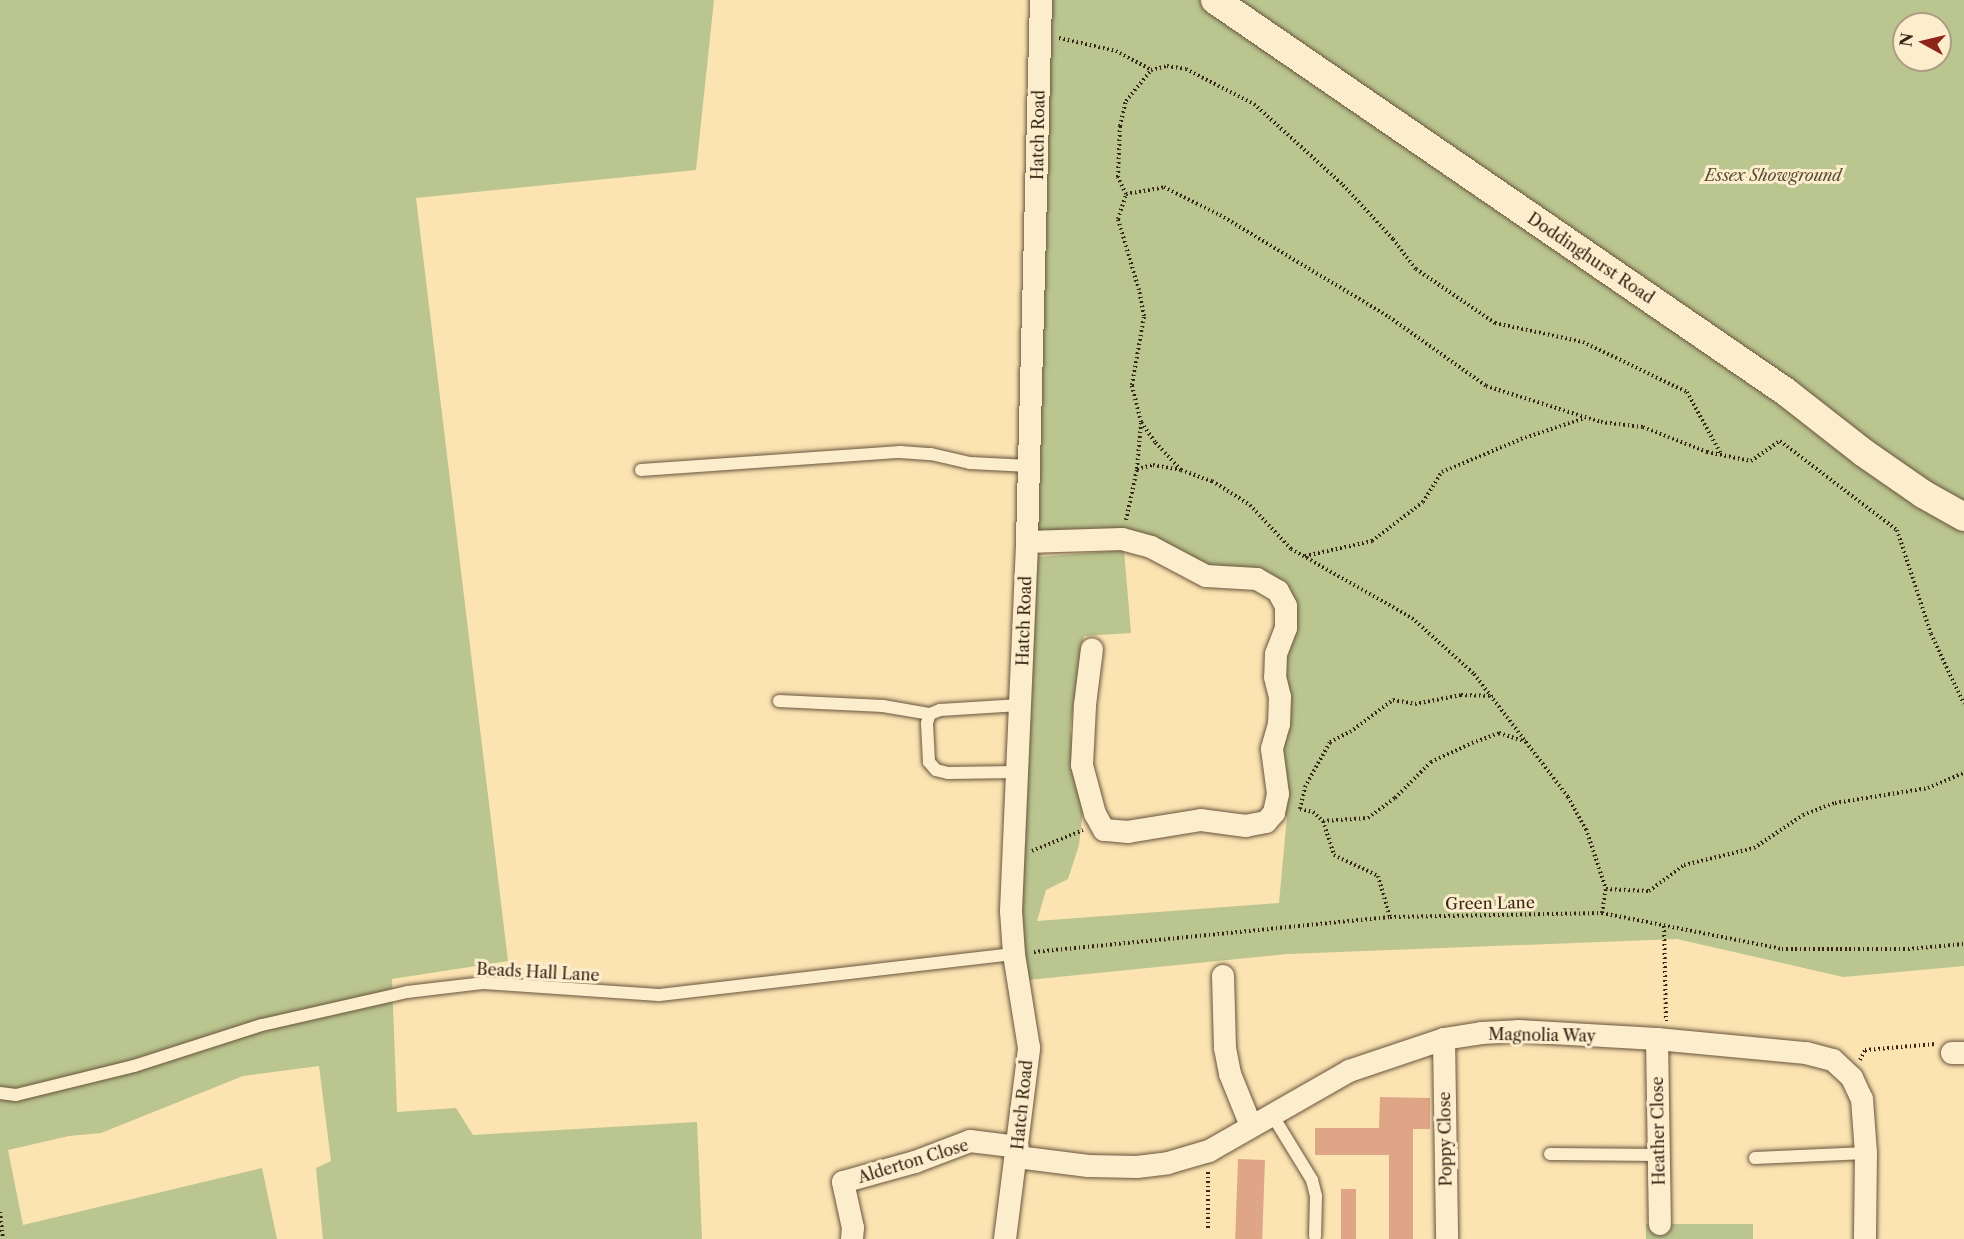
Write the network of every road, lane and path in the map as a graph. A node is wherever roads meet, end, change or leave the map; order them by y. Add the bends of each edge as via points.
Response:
1 (1041, 0) edge
2 (1215, 0) edge
3 (1040, 33) junction
4 (1151, 70) junction
5 (1126, 194) junction
6 (1586, 418) junction
7 (1141, 422) junction
8 (1722, 454) junction
9 (1029, 466) junction
10 (1137, 469) junction
11 (641, 470) dead end
12 (1181, 470) junction
13 (1964, 517) edge
14 (1122, 539) junction
15 (1027, 542) junction
16 (1304, 556) junction
17 (1092, 649) dead end
18 (1494, 696) junction
19 (779, 701) dead end
20 (1964, 704) edge
21 (1020, 705) junction
22 (930, 714) junction
23 (1527, 742) junction
24 (1017, 772) junction
25 (1964, 773) edge
26 (1276, 804) junction
27 (1300, 809) junction
28 (1323, 821) junction
29 (1100, 824) junction
30 (1026, 854) dead end
31 (1606, 889) junction
32 (1602, 913) junction
33 (1390, 917) junction
34 (1664, 926) junction
35 (1964, 944) edge
36 (1014, 954) junction
37 (1223, 976) dead end
38 (1444, 1039) junction
39 (1662, 1039) junction
40 (1958, 1053) edge
41 (1852, 1077) junction
42 (0, 1093) edge
43 (1271, 1113) junction
44 (1251, 1126) junction
45 (1209, 1150) junction
46 (1017, 1152) junction
47 (1866, 1153) junction
48 (1551, 1154) dead end
49 (1659, 1155) junction
50 (1755, 1158) dead end
51 (0, 1212) edge
52 (1660, 1224) dead end
53 (1208, 1228) dead end
54 (1315, 1236) dead end
55 (3, 1239) edge
56 (852, 1239) edge
57 (1005, 1239) edge
58 (1447, 1239) edge
59 (1865, 1239) edge

1 - 3 street, Hatch Road
2 - 13 street, Doddinghurst Road via 1786,392 1923,494
3 - 4 path via 1116,51
3 - 9 street, Hatch Road
4 - 5 path via 1126,101 1120,126 1118,177
4 - 8 path via 1167,66 1186,69 1254,104 1343,185 1416,269 1495,323 1583,342 1687,392
5 - 6 path via 1164,187 1220,215 1389,317 1486,386
5 - 7 path via 1118,219 1144,316 1132,385
6 - 8 path via 1643,427
6 - 16 path via 1521,439 1442,472 1423,502 1372,541
7 - 10 path
7 - 12 path
8 - 20 path via 1751,461 1780,441 1897,530 1931,634
9 - 11 lane via 970,463 900,452
9 - 15 street, Hatch Road
10 - 12 path via 1153,465
10 - 14 path
12 - 16 path via 1212,481 1251,505 1291,549
14 - 15 street
14 - 26 street via 1151,547 1206,576 1257,579 1278,591 1286,606 1286,628 1276,654 1275,677 1280,697 1272,749
15 - 21 street, Hatch Road
16 - 18 path via 1412,618
17 - 29 street via 1082,765
18 - 23 path
18 - 27 path via 1461,695 1415,704 1393,700 1330,742 1305,787
19 - 22 lane via 882,706
21 - 22 lane via 952,708
21 - 24 street, Hatch Road
22 - 24 lane via 929,762 936,770
23 - 28 path via 1499,734 1472,743 1431,762 1368,818
23 - 31 path via 1568,796 1586,829
24 - 36 street, Hatch Road via 1011,911
25 - 31 path via 1928,788 1835,802 1803,815 1754,848 1684,865 1649,891
26 - 27 path
26 - 29 street via 1266,822 1246,826 1201,820 1128,832 1104,830
27 - 28 path
28 - 33 path via 1334,855 1378,876
29 - 30 path
31 - 32 path
32 - 33 path, Green Lane
32 - 34 path, Green Lane
33 - 36 path, Green Lane
34 - 35 path, Green Lane via 1782,949 1908,949
34 - 39 path
36 - 42 lane, Beads Hall Lane via 659,995 484,983 407,992 262,1025 134,1065 16,1095
36 - 46 street, Hatch Road via 1029,1048
37 - 44 street via 1225,1048 1230,1074
38 - 39 street, Magnolia Way via 1518,1031
38 - 43 street, Magnolia Way via 1349,1071
38 - 58 street, Poppy Close
39 - 41 street, Magnolia Way via 1806,1053 1833,1060
39 - 49 street, Heather Close
40 - 41 path via 1946,1043 1865,1050
41 - 47 street via 1862,1099
43 - 44 street, Magnolia Way
43 - 54 lane via 1312,1180 1316,1196
44 - 45 street, Magnolia Way
45 - 46 street, Magnolia Way via 1168,1163 1137,1167 1088,1166
45 - 53 path
46 - 56 street, Alderton Close via 970,1141 915,1162 840,1173
46 - 57 street, Hatch Road
47 - 50 lane
47 - 59 street
48 - 49 lane
49 - 52 street, Heather Close
51 - 55 path

